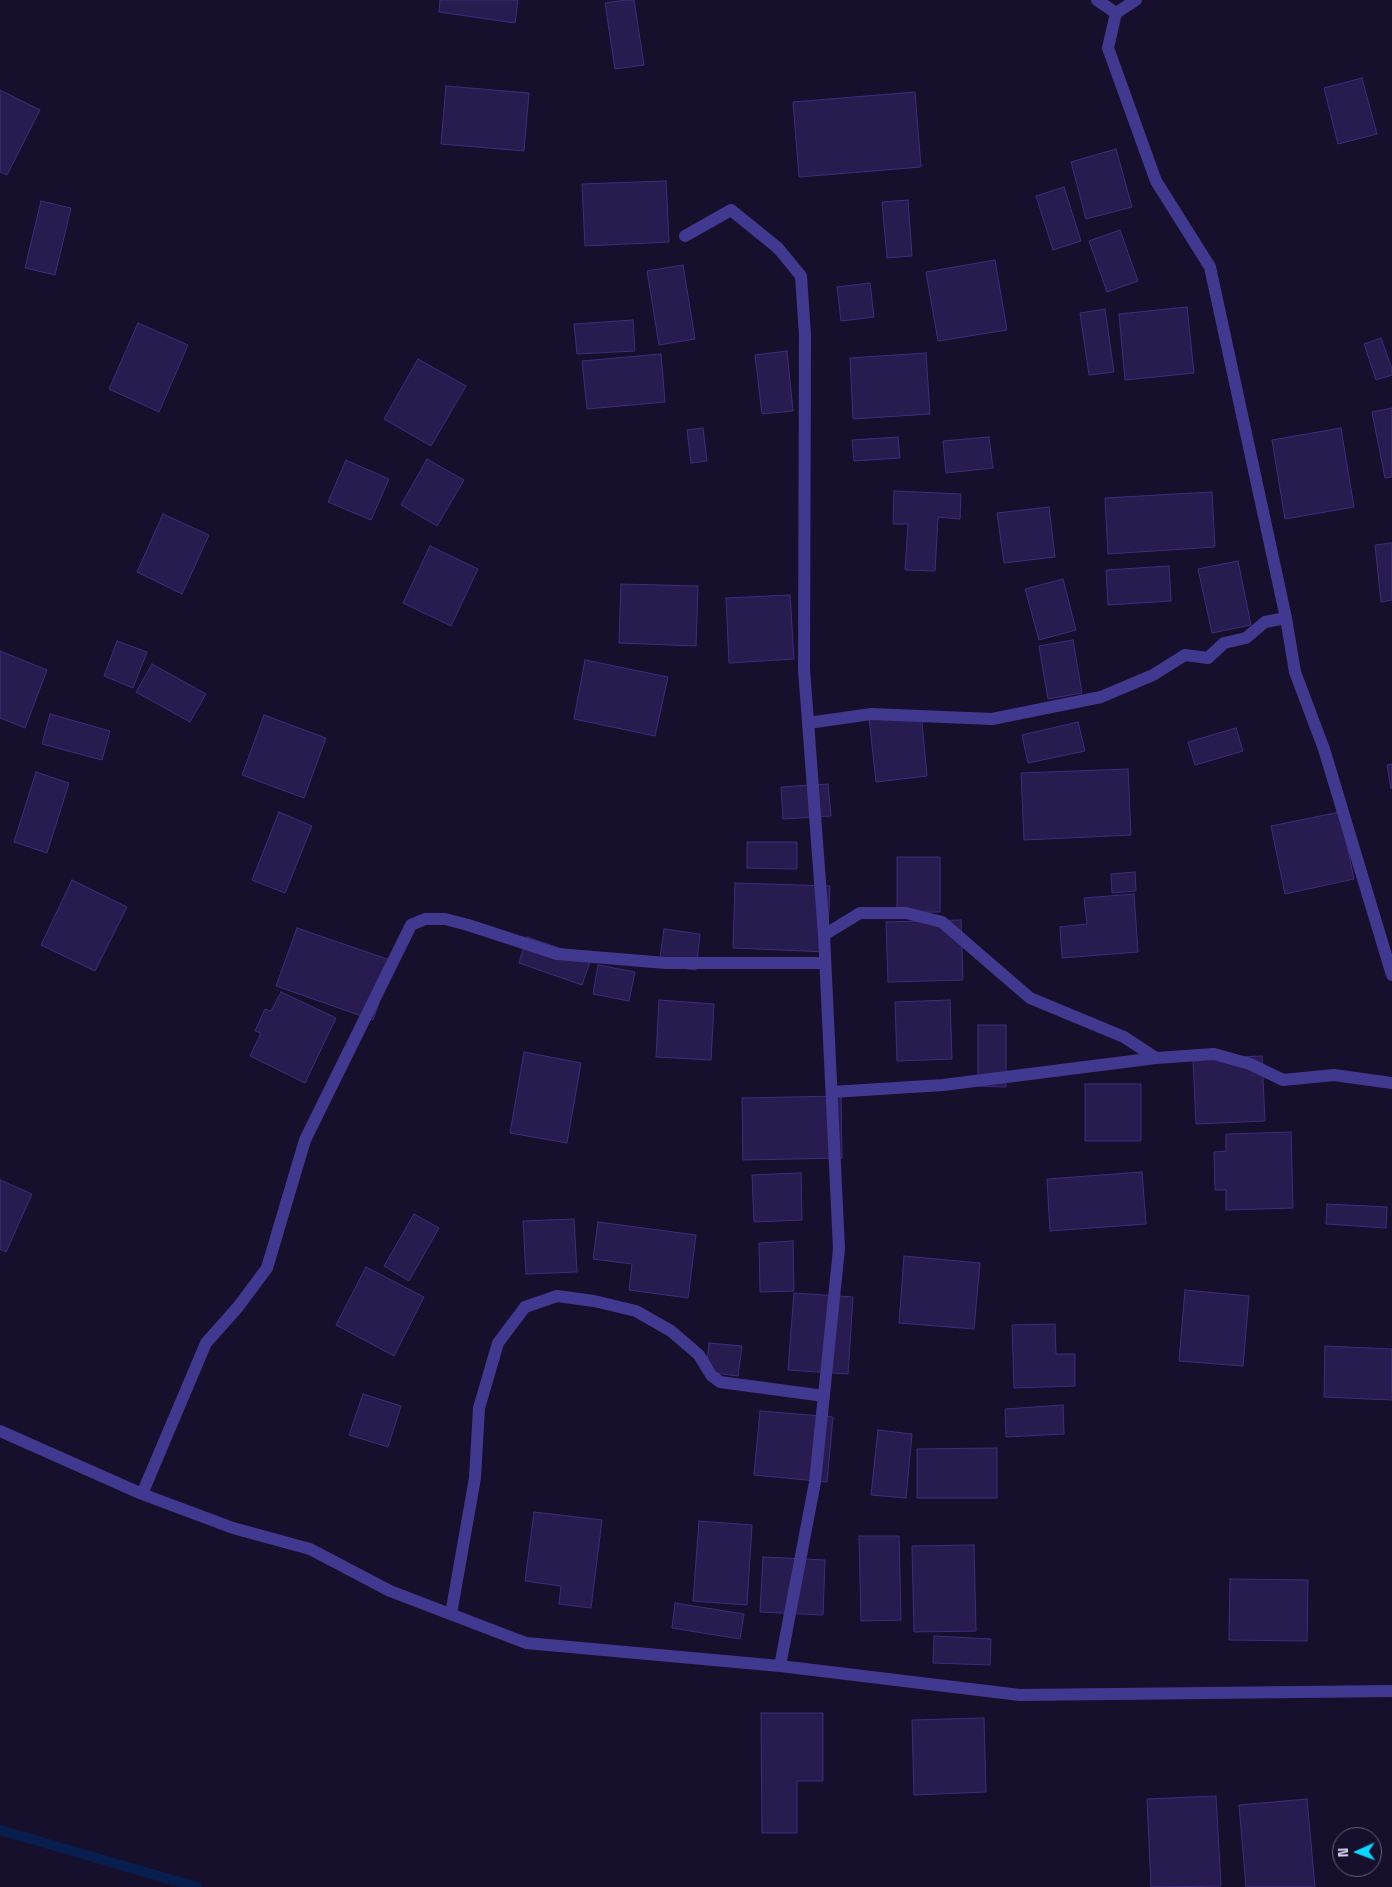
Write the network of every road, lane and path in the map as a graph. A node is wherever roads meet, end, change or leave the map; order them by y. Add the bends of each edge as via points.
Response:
1 (1097, 0) edge
2 (1136, 0) edge
3 (1116, 13) junction
4 (685, 236) dead end
5 (1286, 618) junction
6 (808, 723) junction
7 (824, 935) junction
8 (825, 963) junction
9 (1392, 975) edge
10 (1156, 1058) junction
11 (1392, 1084) edge
12 (832, 1092) junction
13 (824, 1396) junction
14 (0, 1431) edge
15 (142, 1494) junction
16 (451, 1614) junction
17 (780, 1666) junction
18 (1392, 1691) edge

1 - 3 street
2 - 3 street
3 - 5 street via 1108,48 1156,181 1210,267
4 - 6 street via 731,210 778,248 801,276 805,336 804,669
5 - 6 street via 1265,622 1246,638 1224,642 1208,658 1185,655 1153,675 1101,697 992,719 871,714
5 - 9 street via 1296,672 1324,749
6 - 7 street
7 - 8 street
7 - 10 street via 860,913 906,913 942,922 1030,998 1124,1037
8 - 12 street
8 - 15 street via 666,963 557,954 445,919 426,918 411,925 306,1140 267,1268 206,1343
10 - 11 street via 1214,1054 1250,1064 1283,1080 1334,1075
10 - 12 street via 944,1085
12 - 13 street via 840,1249
13 - 16 street via 720,1382 711,1375 699,1355 671,1331 636,1311 556,1296 525,1307 498,1343 479,1408 475,1478
13 - 17 street via 815,1482
14 - 15 street
15 - 16 street via 233,1528 310,1549 390,1591
16 - 17 street via 526,1643
17 - 18 street via 1020,1696

